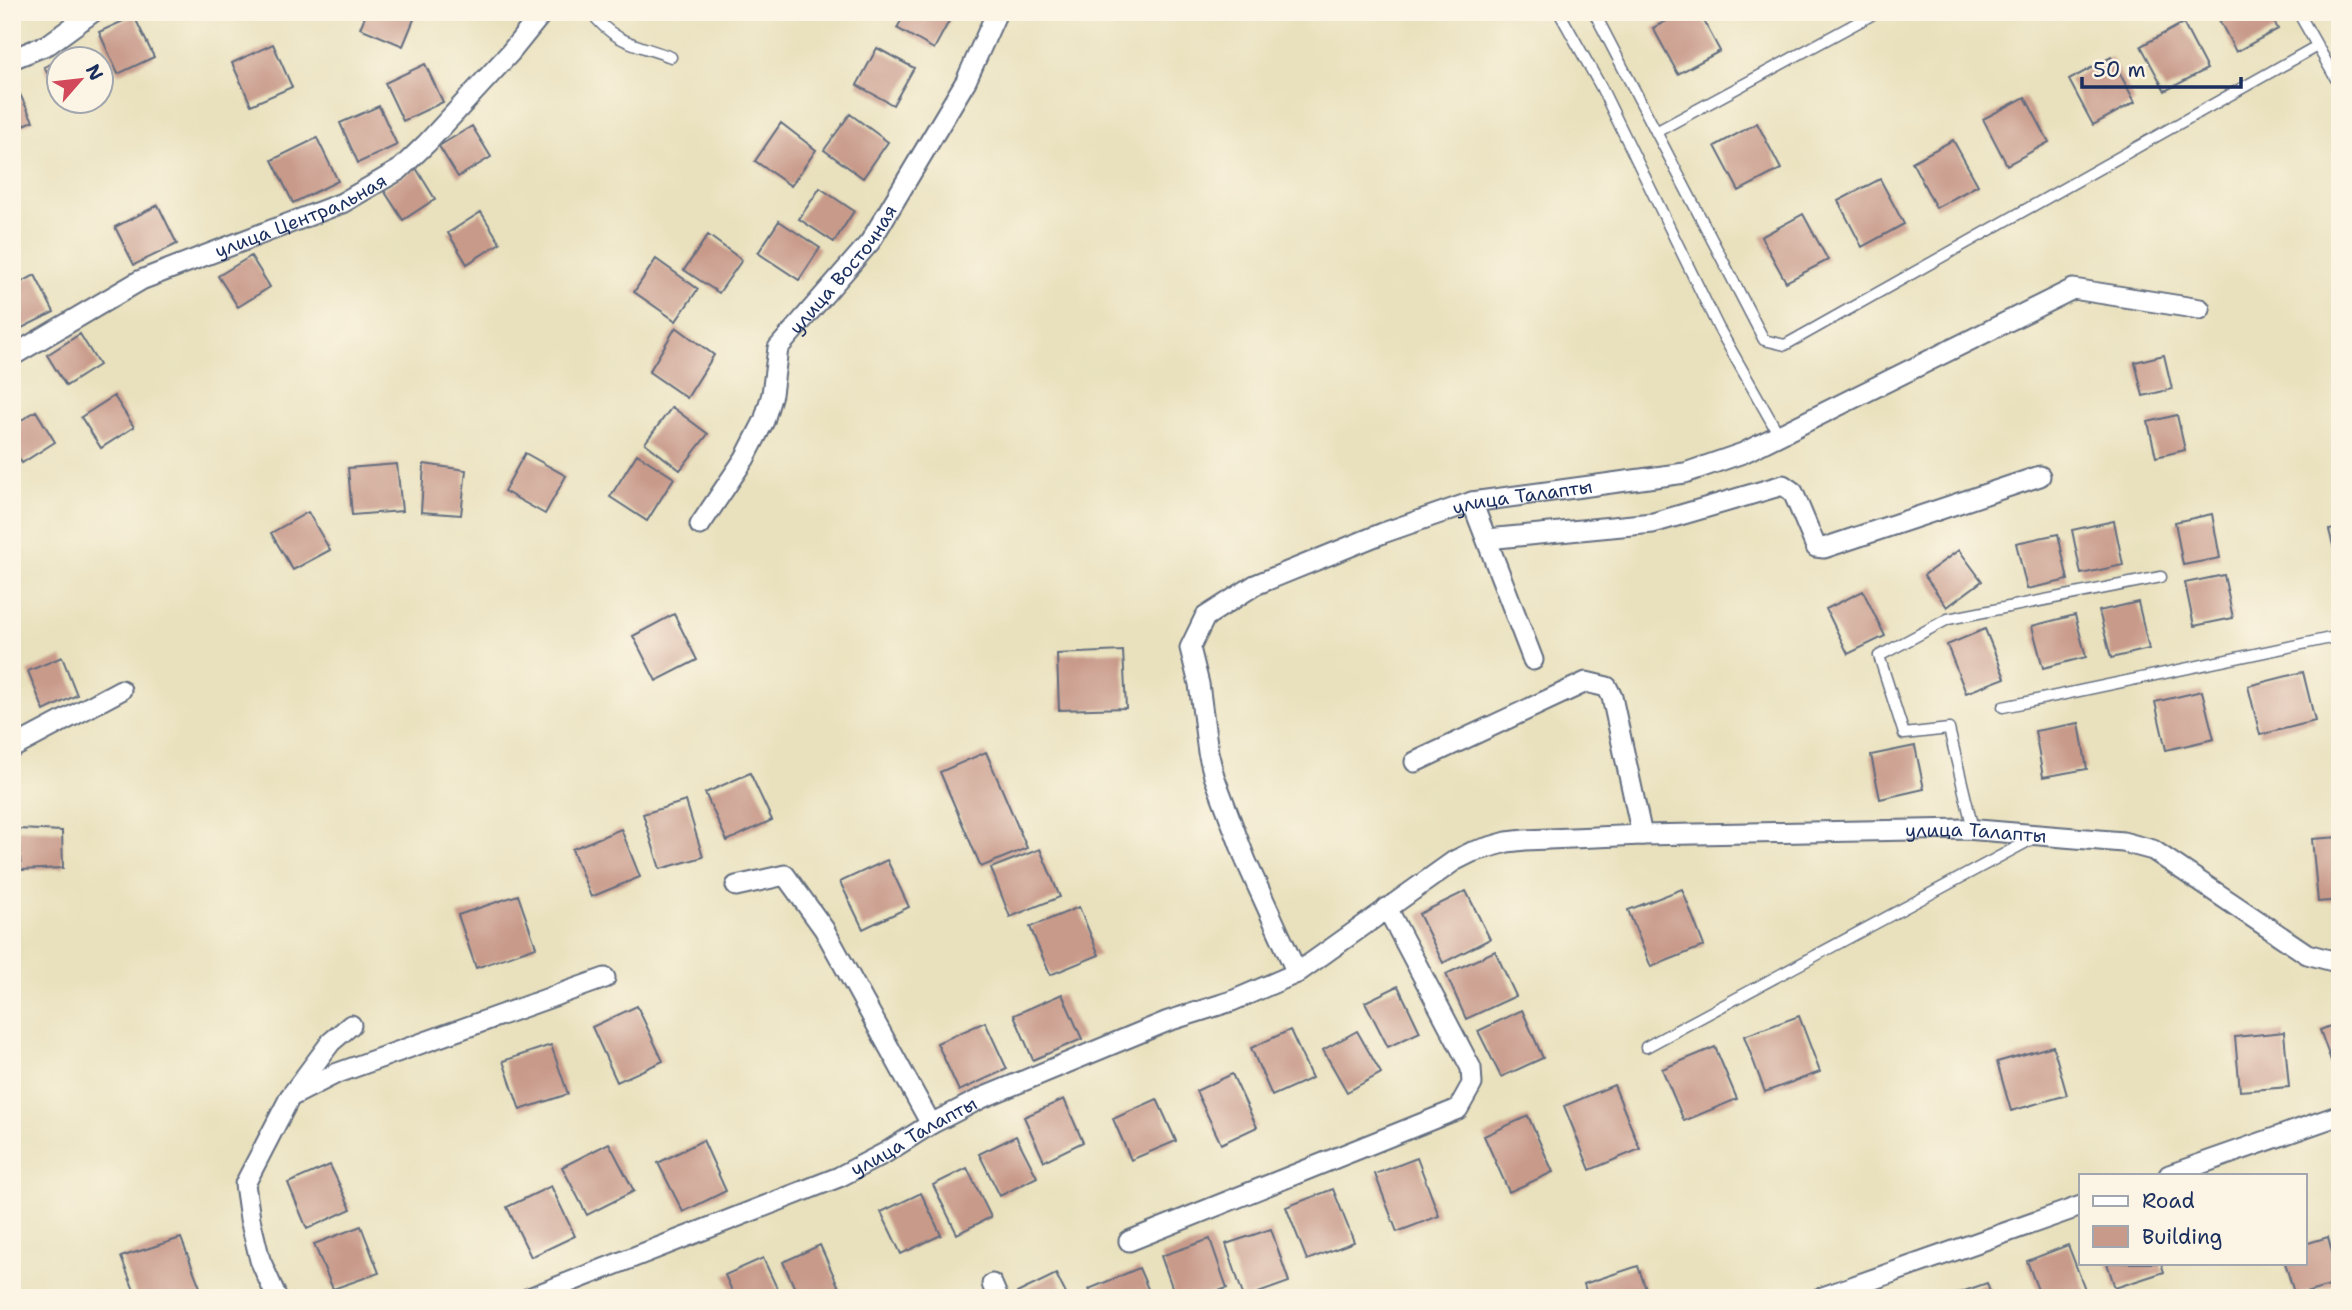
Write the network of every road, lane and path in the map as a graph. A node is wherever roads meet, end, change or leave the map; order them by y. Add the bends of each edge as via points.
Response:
1 (93, 12) edge
2 (543, 12) edge
3 (591, 12) edge
4 (997, 12) edge
5 (1559, 12) edge
6 (1594, 12) edge
7 (1877, 12) edge
8 (2298, 12) edge
9 (2317, 46) junction
10 (671, 57) dead end
11 (12, 59) edge
12 (2340, 86) edge
13 (1656, 132) junction
14 (2200, 309) dead end
15 (12, 356) edge
16 (1779, 435) junction
17 (2040, 476) dead end
18 (1472, 502) junction
19 (700, 525) dead end
20 (1487, 540) junction
21 (2161, 578) dead end
22 (2340, 636) edge
23 (1533, 660) dead end
24 (121, 690) dead end
25 (2003, 707) dead end
26 (12, 748) edge
27 (1415, 762) dead end
28 (1973, 829) junction
29 (1642, 835) junction
30 (2038, 836) junction
31 (736, 886) dead end
32 (1387, 908) junction
33 (2340, 963) edge
34 (1297, 973) junction
35 (605, 978) dead end
36 (351, 1025) dead end
37 (1646, 1047) dead end
38 (290, 1097) junction
39 (2340, 1115) edge
40 (931, 1124) junction
41 (2171, 1174) edge
42 (2079, 1207) edge
43 (1129, 1241) dead end
44 (277, 1298) edge
45 (528, 1298) edge
46 (1819, 1298) edge

1 - 11 street via 49,44
2 - 15 street, улица Центральная via 510,54 399,170 342,203 141,280
3 - 10 lane via 617,38
4 - 19 street, улица Восточная via 966,81 870,242 778,348 764,421
5 - 16 lane via 1601,87 1718,327
6 - 13 lane
7 - 13 lane
8 - 9 lane
9 - 12 lane
9 - 13 lane via 1785,345 1764,340
14 - 16 street, улица Талапты via 2073,289
16 - 18 street, улица Талапты via 1685,473
17 - 20 street via 1824,548 1816,547 1793,492 1783,485 1653,523
18 - 20 street
18 - 34 street, улица Талапты via 1255,585 1205,617 1190,648 1214,776
20 - 23 street
21 - 28 lane via 1948,619 1879,656 1904,734 1949,729
22 - 25 lane
24 - 26 street
27 - 29 street via 1586,682 1607,687
28 - 29 street, улица Талапты
28 - 30 street, улица Талапты
29 - 32 street, улица Талапты via 1507,842 1472,852
30 - 33 street, улица Талапты via 2123,842 2153,850 2307,954
30 - 37 lane
31 - 40 street via 785,875 824,929
32 - 34 street, улица Талапты
32 - 43 street via 1471,1068 1472,1084 1458,1109
34 - 40 street, улица Талапты via 1031,1077
35 - 38 street via 335,1073
36 - 38 street via 331,1042
38 - 44 street via 244,1184 260,1260
39 - 41 street
40 - 45 street, улица Талапты via 839,1177
42 - 46 street

